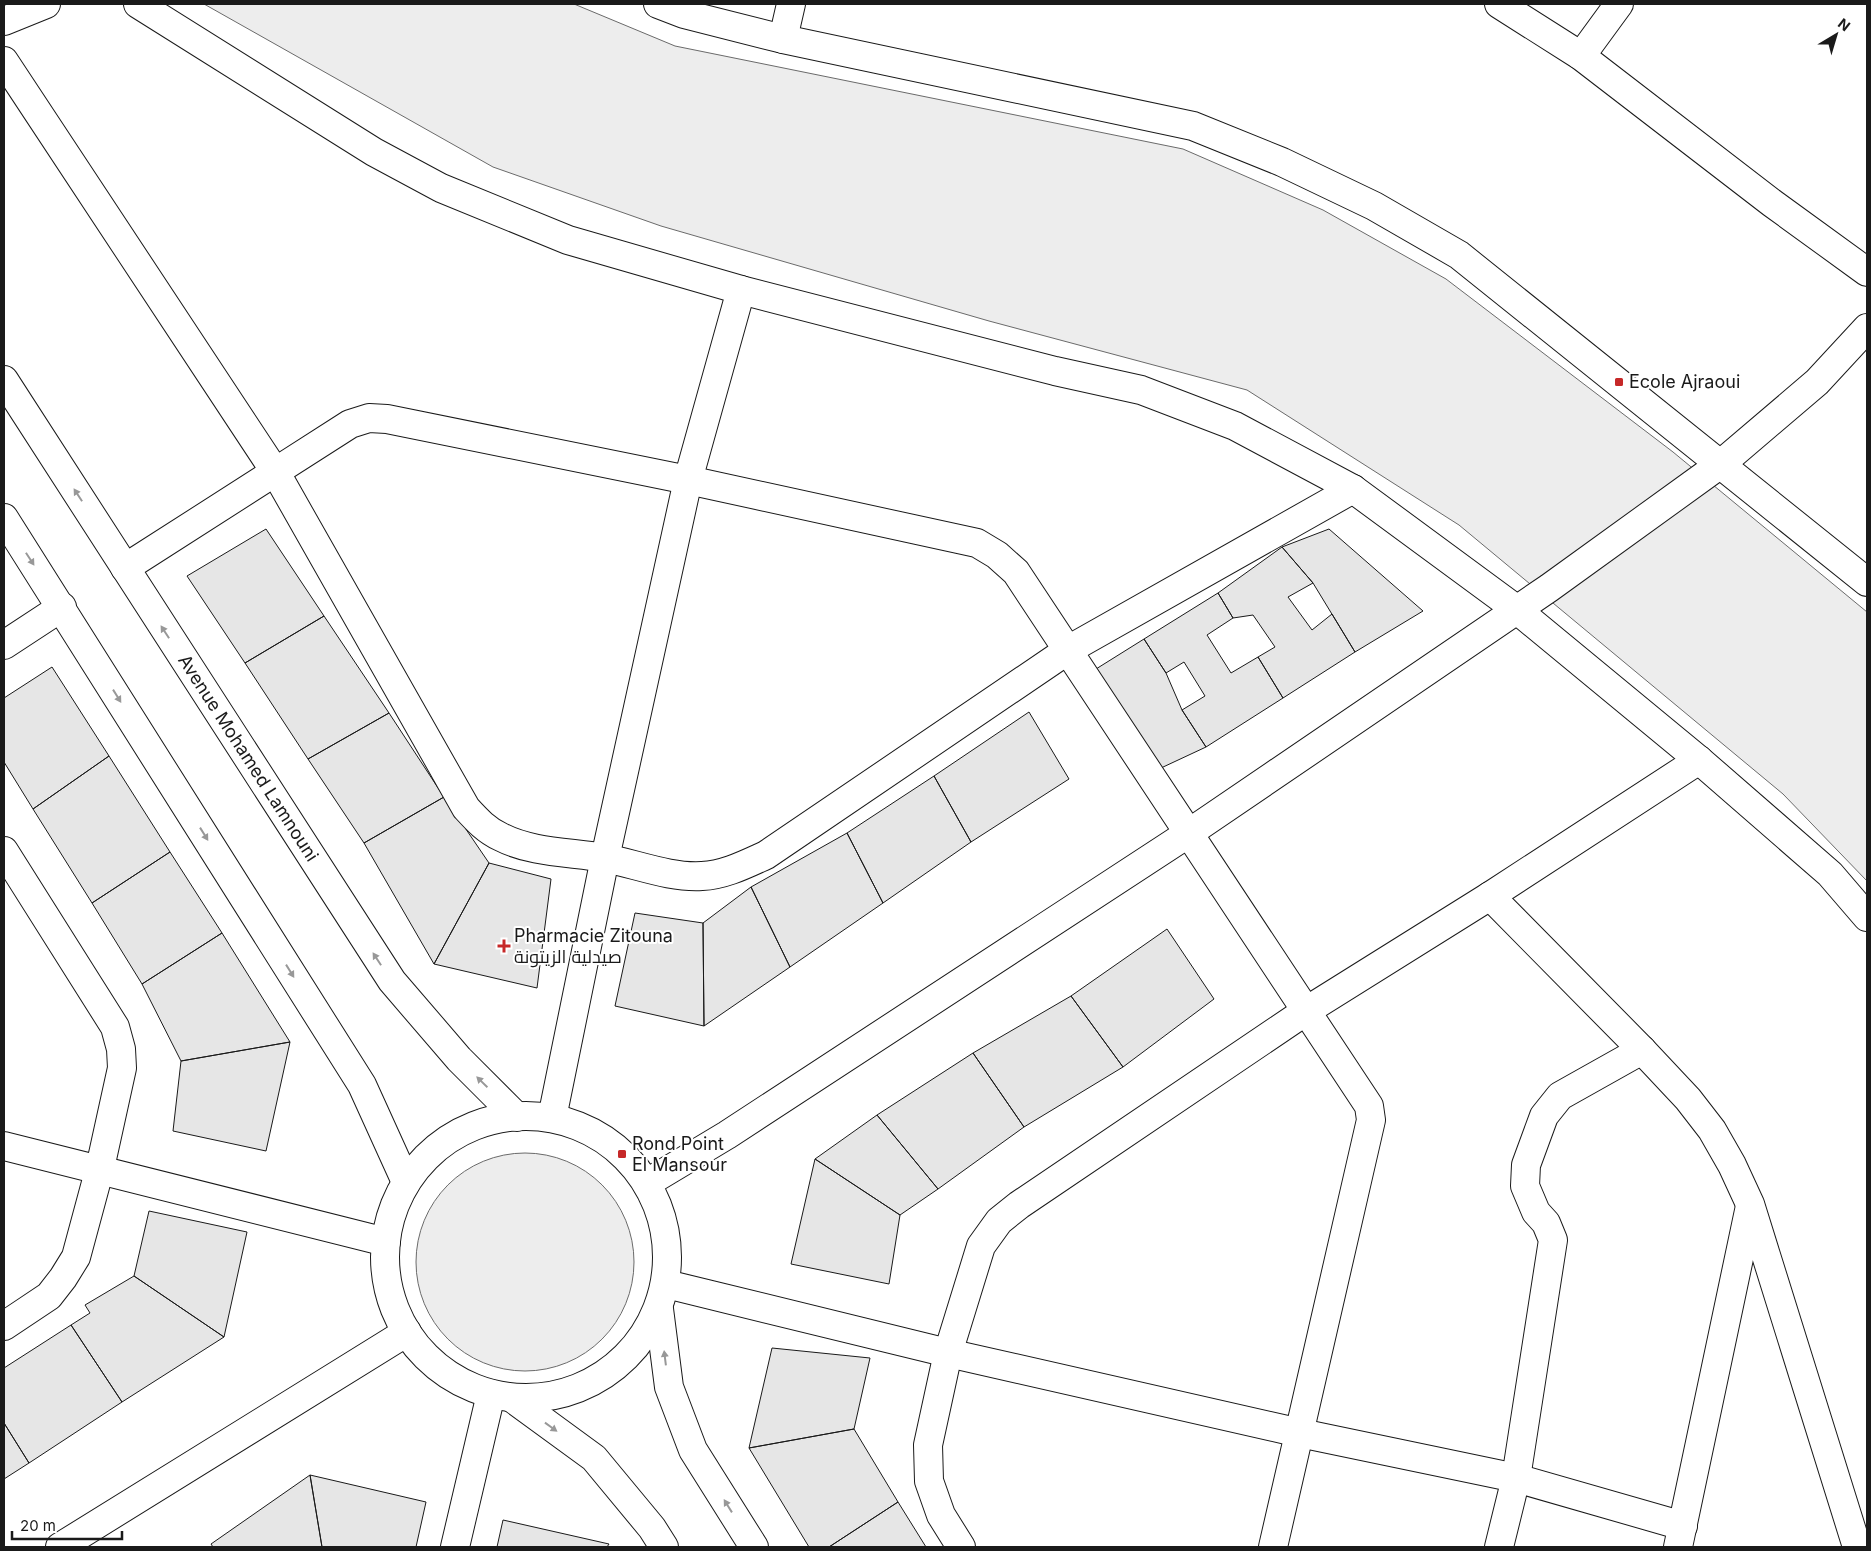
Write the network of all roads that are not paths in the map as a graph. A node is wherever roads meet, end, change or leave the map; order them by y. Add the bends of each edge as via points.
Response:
1 (46, 4) edge
2 (138, 4) edge
3 (658, 4) edge
4 (791, 4) edge
5 (1499, 4) edge
6 (1619, 4) edge
7 (4, 21) edge
8 (783, 40) junction
9 (1581, 56) junction
10 (4, 61) edge
11 (1867, 272) edge
12 (741, 290) junction
13 (1867, 328) edge
14 (4, 380) edge
15 (1722, 464) junction
16 (276, 473) junction
17 (688, 480) junction
18 (1353, 489) junction
19 (4, 518) edge
20 (125, 568) junction
21 (1867, 582) edge
22 (62, 608) junction
23 (1516, 609) junction
24 (4, 645) edge
25 (1068, 650) junction
26 (1699, 760) junction
27 (1189, 833) junction
28 (4, 851) edge
29 (605, 858) junction
30 (1490, 896) junction
31 (1867, 917) edge
32 (1306, 1011) junction
33 (1642, 1050) junction
34 (517, 1117) junction
35 (552, 1118) junction
36 (4, 1146) edge
37 (100, 1168) junction
38 (406, 1182) junction
39 (647, 1183) junction
40 (1750, 1204) junction
41 (386, 1242) junction
42 (662, 1296) junction
43 (4, 1326) edge
44 (407, 1332) junction
45 (948, 1353) junction
46 (501, 1396) junction
47 (1300, 1433) junction
48 (1516, 1478) junction
49 (1681, 1536) edge
50 (60, 1547) edge
51 (454, 1547) edge
52 (664, 1547) edge
53 (754, 1547) edge
54 (961, 1547) edge
55 (1273, 1547) edge
56 (1499, 1547) edge
57 (1858, 1547) edge

1 - 7 street
2 - 12 street via 374,152 441,188 568,240
3 - 8 street
4 - 8 street
5 - 9 street
6 - 9 street
8 - 15 street via 1193,126 1282,162 1374,206 1458,255
9 - 11 street
10 - 16 street
12 - 17 street
12 - 18 street via 1141,390 1234,426
13 - 15 street via 1817,382
20 -> 14 street, Avenue Mohamed Lamnouni
15 - 21 street
15 - 23 street
16 - 17 street via 350,424 368,418 387,419
16 - 20 street
16 - 29 street via 466,808 482,827 522,845
17 - 25 street via 977,543 1016,572
17 - 29 street
18 - 23 street
18 - 25 street
19 -> 22 street
34 -> 20 street, Avenue Mohamed Lamnouni via 459,1059 392,981
22 - 24 street
22 -> 38 street via 362,1085
23 - 26 street
23 - 27 street
25 - 27 street
25 - 29 street via 766,854 733,870 684,876
26 - 30 street
26 - 31 street via 1830,874
27 - 32 street
27 - 39 street via 727,1135
28 - 37 street via 115,1028 122,1068
29 - 35 street
30 - 32 street
30 - 33 street
32 - 45 street via 999,1221 981,1246
32 - 47 street via 1363,1094 1371,1120
33 - 40 street via 1712,1130
33 - 48 street via 1560,1096 1544,1116 1526,1165 1525,1186 1536,1212 1554,1240
34 - 35 street
34 - 38 street via 484,1122 454,1136 427,1156
35 - 39 street via 589,1131 622,1154
36 - 37 street
37 - 41 street
37 - 43 street via 76,1257 49,1296
38 - 41 street via 390,1221
39 - 42 street via 662,1215 668,1249
40 - 49 street
40 - 57 street
41 - 44 street via 386,1274 393,1304
42 - 45 street
42 - 46 street via 636,1348 601,1378 558,1396
53 -> 42 street via 693,1450 668,1387
44 - 46 street via 429,1360 458,1381
44 - 50 street
45 - 47 street
45 - 54 street via 928,1445 929,1481 940,1516
46 - 51 street
46 -> 52 street via 594,1458
47 - 48 street
47 - 55 street
48 - 49 street
48 - 56 street

